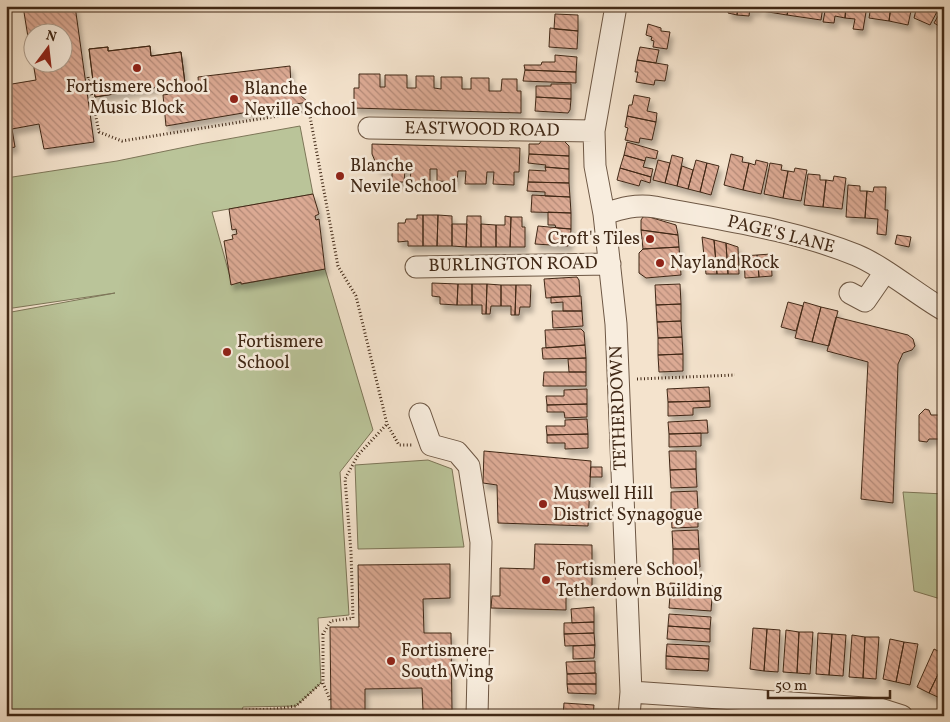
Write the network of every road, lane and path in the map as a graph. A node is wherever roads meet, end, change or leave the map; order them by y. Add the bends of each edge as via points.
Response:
1 (616, 6) edge
2 (89, 80) dead end
3 (369, 128) dead end
4 (594, 131) junction
5 (604, 214) junction
6 (610, 264) junction
7 (416, 266) dead end
8 (885, 272) junction
9 (850, 293) dead end
10 (944, 310) edge
11 (735, 375) dead end
12 (618, 380) junction
13 (420, 414) dead end
14 (387, 424) junction
15 (431, 445) junction
16 (322, 683) dead end
17 (631, 692) junction
18 (330, 700) dead end
19 (243, 716) edge
20 (478, 716) edge
21 (629, 716) edge
22 (902, 716) edge

1 - 4 street, TETHERDOWN
2 - 14 path via 99,132 122,141 309,111 338,266 356,296
3 - 4 street, EASTWOOD ROAD
4 - 5 street, TETHERDOWN via 595,166
5 - 6 street, TETHERDOWN
5 - 8 street, PAGE'S LANE via 640,205 781,232 858,256
6 - 7 street, BURLINGTON ROAD
6 - 12 street, TETHERDOWN
8 - 9 street via 865,300
8 - 10 street, PAGE'S LANE
11 - 12 path
12 - 17 street, TETHERDOWN
13 - 15 street
14 - 15 path via 399,445
14 - 18 path via 358,455 346,479 353,618 331,621 323,634 323,684
15 - 20 street via 457,452 469,466 481,542
16 - 19 path via 296,706 245,710
17 - 21 street, TETHERDOWN
17 - 22 street via 880,709

